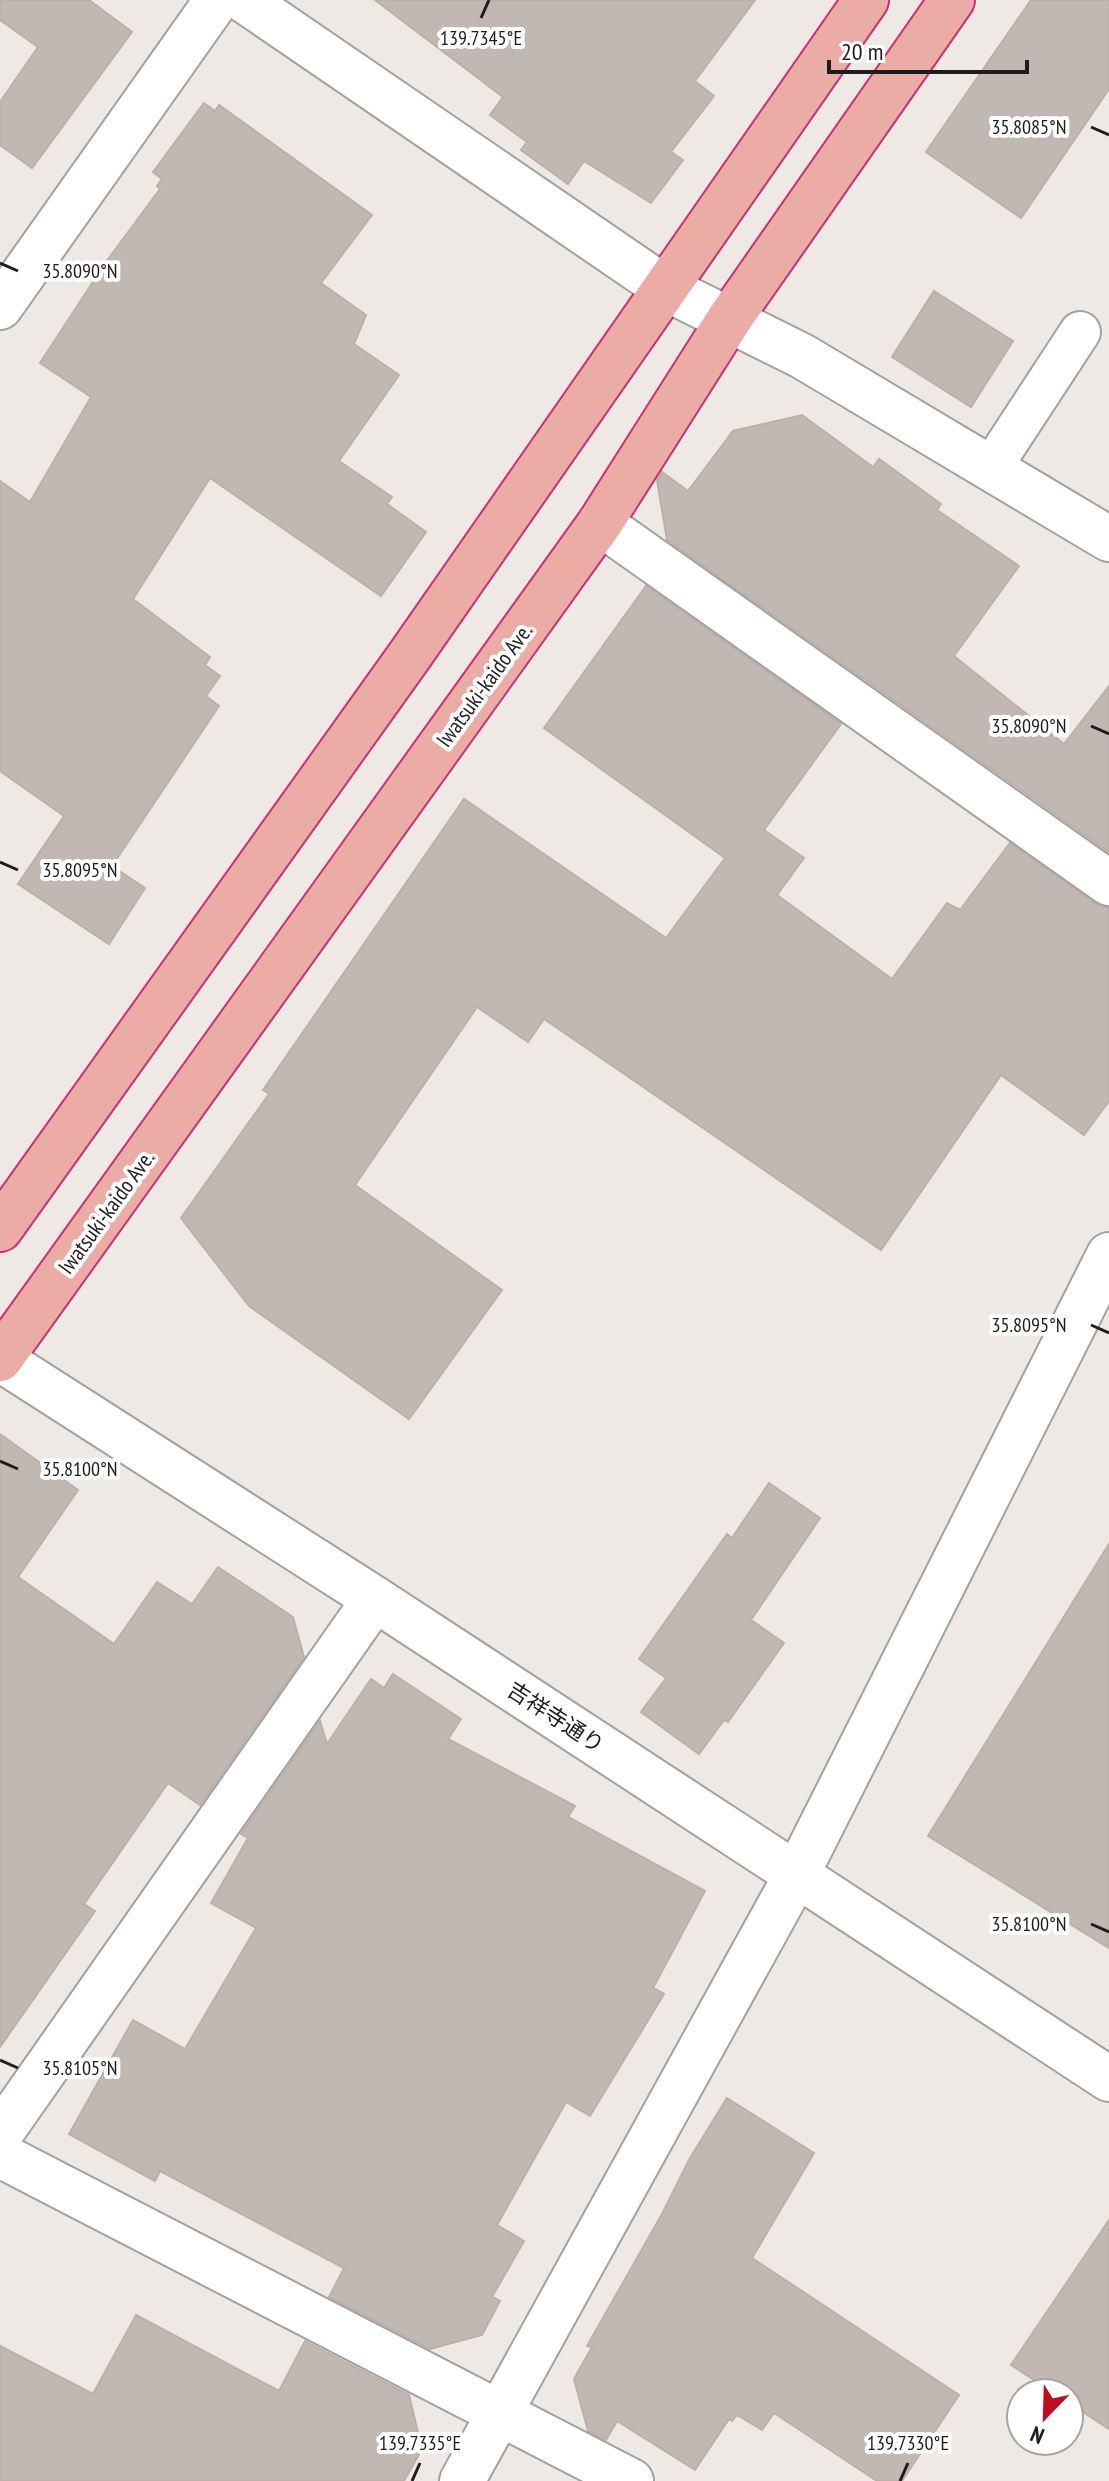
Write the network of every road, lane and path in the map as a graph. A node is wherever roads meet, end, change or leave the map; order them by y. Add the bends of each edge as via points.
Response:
1 (217, 0) edge
2 (244, 0) edge
3 (866, 0) edge
4 (952, 0) edge
5 (665, 288) junction
6 (0, 307) edge
7 (730, 318) junction
8 (1080, 332) dead end
9 (991, 468) junction
10 (600, 523) junction
11 (1109, 539) edge
12 (1109, 883) edge
13 (0, 1229) edge
14 (1109, 1255) edge
15 (0, 1359) edge
16 (375, 1599) junction
17 (797, 1874) junction
18 (1109, 2079) edge
19 (0, 2134) edge
20 (0, 2155) edge
21 (502, 2411) junction
22 (462, 2481) edge
23 (631, 2481) edge

1 - 6 street
2 - 5 street
3 - 5 highway
4 - 7 highway, Iwatsuki-kaido Ave.
5 - 7 street
5 - 13 highway
7 - 9 street
7 - 10 highway, Iwatsuki-kaido Ave.
8 - 9 lane
9 - 11 street
10 - 12 street
10 - 15 highway, Iwatsuki-kaido Ave.
14 - 17 street
15 - 16 street, 吉祥寺通り
16 - 17 street, 吉祥寺通り
16 - 19 street
17 - 18 street, 吉祥寺通り
17 - 21 street
20 - 21 street
21 - 22 street
21 - 23 street

